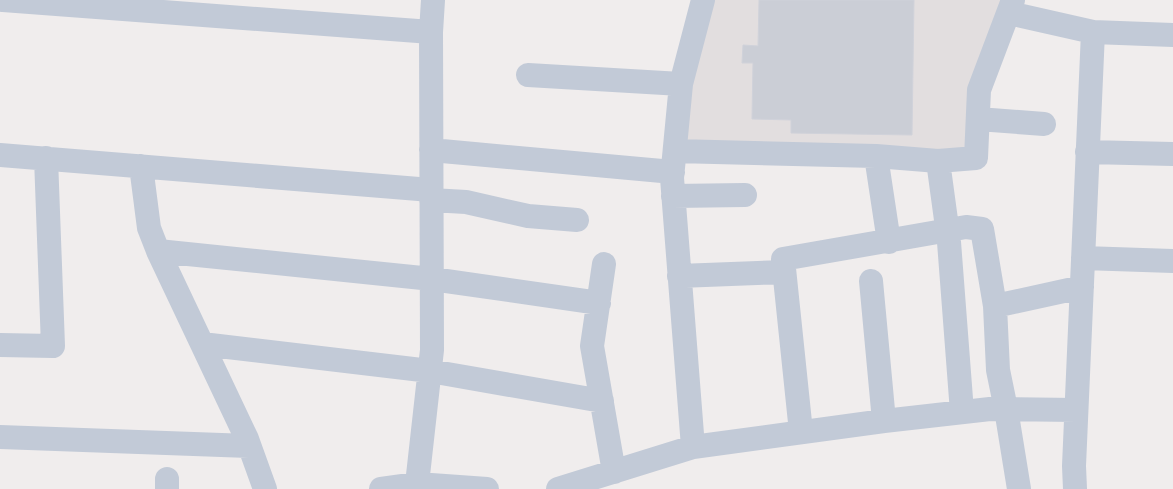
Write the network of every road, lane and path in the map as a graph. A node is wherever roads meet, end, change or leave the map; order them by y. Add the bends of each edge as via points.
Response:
1 (2, 0) edge
2 (433, 0) edge
3 (703, 0) edge
4 (1011, 7) edge
5 (431, 32) junction
6 (1092, 32) junction
7 (1173, 35) edge
8 (528, 75) dead end
9 (681, 84) junction
10 (978, 119) junction
11 (1044, 124) dead end
12 (431, 150) junction
13 (1087, 152) junction
14 (1173, 154) edge
15 (0, 155) edge
16 (876, 156) junction
17 (46, 158) junction
18 (938, 161) junction
19 (674, 162) junction
20 (141, 166) junction
21 (431, 195) junction
22 (673, 196) junction
23 (746, 196) dead end
24 (577, 220) dead end
25 (947, 232) junction
26 (890, 242) junction
27 (158, 251) junction
28 (1083, 258) junction
29 (1173, 261) edge
30 (604, 264) dead end
31 (784, 272) junction
32 (679, 276) junction
33 (432, 278) junction
34 (871, 280) dead end
35 (1082, 287) junction
36 (598, 303) junction
37 (995, 306) junction
38 (202, 344) junction
39 (0, 345) edge
40 (430, 371) junction
41 (602, 401) junction
42 (1006, 409) junction
43 (1076, 410) junction
44 (962, 412) junction
45 (884, 421) junction
46 (801, 432) junction
47 (0, 437) edge
48 (249, 446) junction
49 (693, 447) junction
50 (614, 472) junction
51 (417, 484) junction
52 (264, 489) edge
53 (381, 489) edge
54 (487, 489) edge
55 (558, 489) edge
56 (1019, 489) edge
57 (1075, 489) edge

1 - 5 street
2 - 5 street
3 - 9 street
4 - 6 street
4 - 10 street via 979,90
5 - 12 street
6 - 7 street
6 - 13 street
8 - 9 street
9 - 19 street
10 - 11 street
10 - 18 street via 976,158
12 - 19 street
12 - 21 street
13 - 14 street
13 - 28 street
15 - 17 street
16 - 18 street
16 - 19 street
16 - 26 street
17 - 20 street
17 - 39 street via 53,346
18 - 25 street
19 - 22 street
20 - 21 street
20 - 27 street via 149,228
21 - 24 street via 528,216
21 - 33 street
22 - 23 street
22 - 32 street
25 - 26 street
25 - 37 street via 966,227 982,228
25 - 44 street
26 - 31 street via 783,260
27 - 33 street
27 - 38 street
28 - 29 street
28 - 35 street
30 - 36 street
31 - 32 street
31 - 46 street
32 - 49 street
33 - 36 street
33 - 40 street
34 - 45 street
35 - 37 street
35 - 43 street
36 - 41 street via 592,346
37 - 42 street via 998,370
38 - 40 street
38 - 48 street
40 - 41 street
40 - 51 street
41 - 50 street
42 - 43 street
42 - 44 street
42 - 56 street
43 - 57 street
44 - 45 street
45 - 46 street
46 - 49 street
47 - 48 street
48 - 52 street
49 - 50 street
50 - 55 street
51 - 53 street
51 - 54 street

